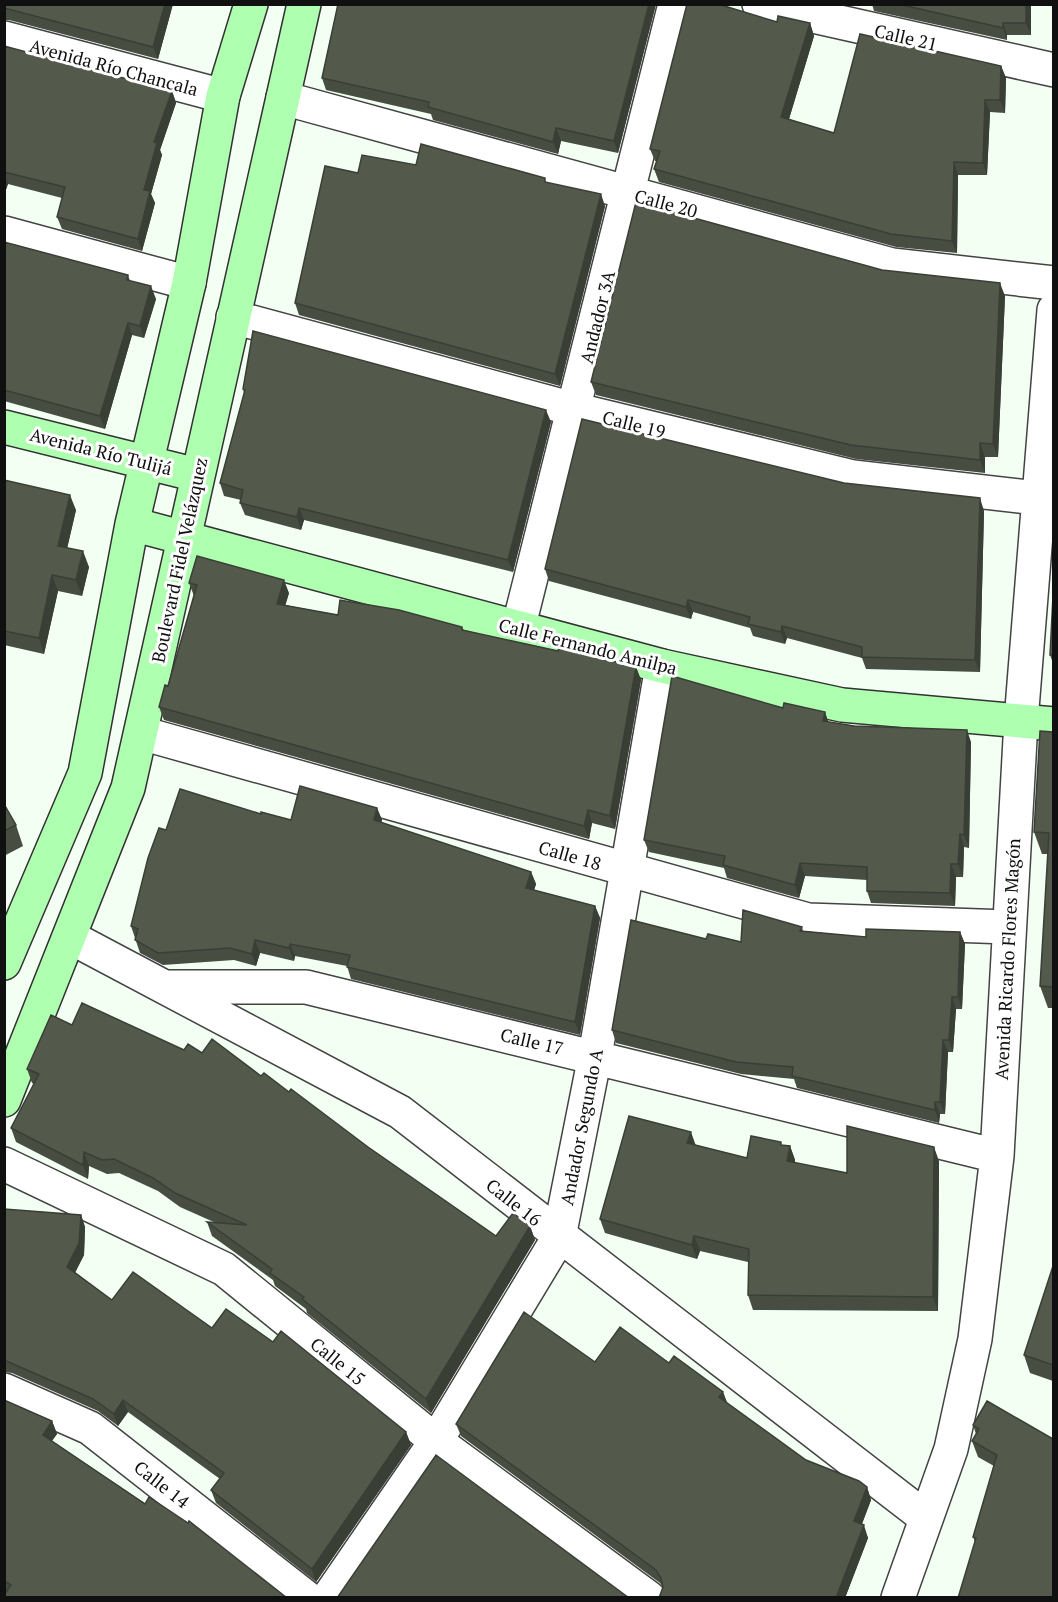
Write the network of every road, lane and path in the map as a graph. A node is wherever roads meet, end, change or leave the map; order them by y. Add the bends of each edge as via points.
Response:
1 (251, 4) edge
2 (304, 4) edge
3 (675, 4) edge
4 (759, 4) edge
5 (4, 39) edge
6 (1053, 70) edge
7 (223, 96) junction
8 (283, 98) junction
9 (628, 192) junction
10 (4, 233) edge
11 (189, 283) junction
12 (1053, 283) edge
13 (1053, 310) edge
14 (233, 317) junction
15 (573, 409) junction
16 (4, 427) edge
17 (146, 462) junction
18 (197, 475) junction
19 (1047, 500) edge
20 (132, 524) junction
21 (183, 538) junction
22 (518, 629) junction
23 (662, 666) junction
24 (1021, 721) junction
25 (1053, 724) edge
26 (141, 733) junction
27 (625, 870) junction
28 (1008, 927) junction
29 (70, 938) junction
30 (4, 963) edge
31 (167, 987) junction
32 (595, 1056) junction
33 (4, 1100) edge
34 (997, 1156) junction
35 (4, 1164) edge
36 (559, 1237) junction
37 (4, 1390) edge
38 (436, 1441) junction
39 (926, 1518) junction
40 (307, 1598) edge
41 (328, 1598) edge
42 (649, 1598) edge
43 (897, 1598) edge

1 - 7 main road
2 - 8 main road, Boulevard Fidel Velázquez
3 - 9 street, Andador 3A
4 - 6 street, Calle 21
5 - 7 street, Avenida Río Chancala
7 - 11 main road
8 - 9 street, Calle 20
8 - 14 main road, Boulevard Fidel Velázquez
9 - 12 street, Calle 20 via 892,265
9 - 15 street, Andador 3A
10 - 11 street
11 - 17 main road
13 - 19 street, Avenida Ricardo Flores Magón
14 - 15 street, Calle 19
14 - 18 main road, Boulevard Fidel Velázquez
15 - 19 street, Calle 19 via 853,477
15 - 22 street, Andador 3A
16 - 17 main road, Avenida Río Tulijá
17 - 18 main road, Avenida Río Tulijá
17 - 20 main road
18 - 21 main road, Boulevard Fidel Velázquez
19 - 24 street, Avenida Ricardo Flores Magón
20 - 21 main road, Calle Fernando Amilpa
20 - 30 main road via 85,773
21 - 22 main road, Calle Fernando Amilpa
21 - 26 main road, Boulevard Fidel Velázquez
22 - 23 main road, Calle Fernando Amilpa
23 - 24 main road, Calle Fernando Amilpa via 842,705
23 - 27 street, Andador Segundo A
24 - 25 main road, Calle Fernando Amilpa
24 - 28 street, Avenida Ricardo Flores Magón
26 - 27 street, Calle 18
26 - 29 main road, Boulevard Fidel Velázquez via 128,788
27 - 28 street, Calle 18 via 808,920
27 - 32 street, Andador Segundo A
28 - 34 street, Avenida Ricardo Flores Magón
29 - 31 street, Calle 16
29 - 33 main road, Boulevard Fidel Velázquez
31 - 32 street, Calle 17 via 306,987
31 - 36 street, Calle 16 via 400,1112
32 - 34 street, Calle 17
32 - 36 street, Andador Segundo A
34 - 39 street, Avenida Ricardo Flores Magón via 975,1338 951,1449
35 - 38 street, Calle 15 via 224,1269
36 - 38 street, Andador Segundo A
36 - 39 street, Calle 16
37 - 40 street, Calle 14 via 90,1428
38 - 41 street, Andador Segundo A
38 - 42 street, Calle 15
39 - 43 street, Avenida Ricardo Flores Magón

